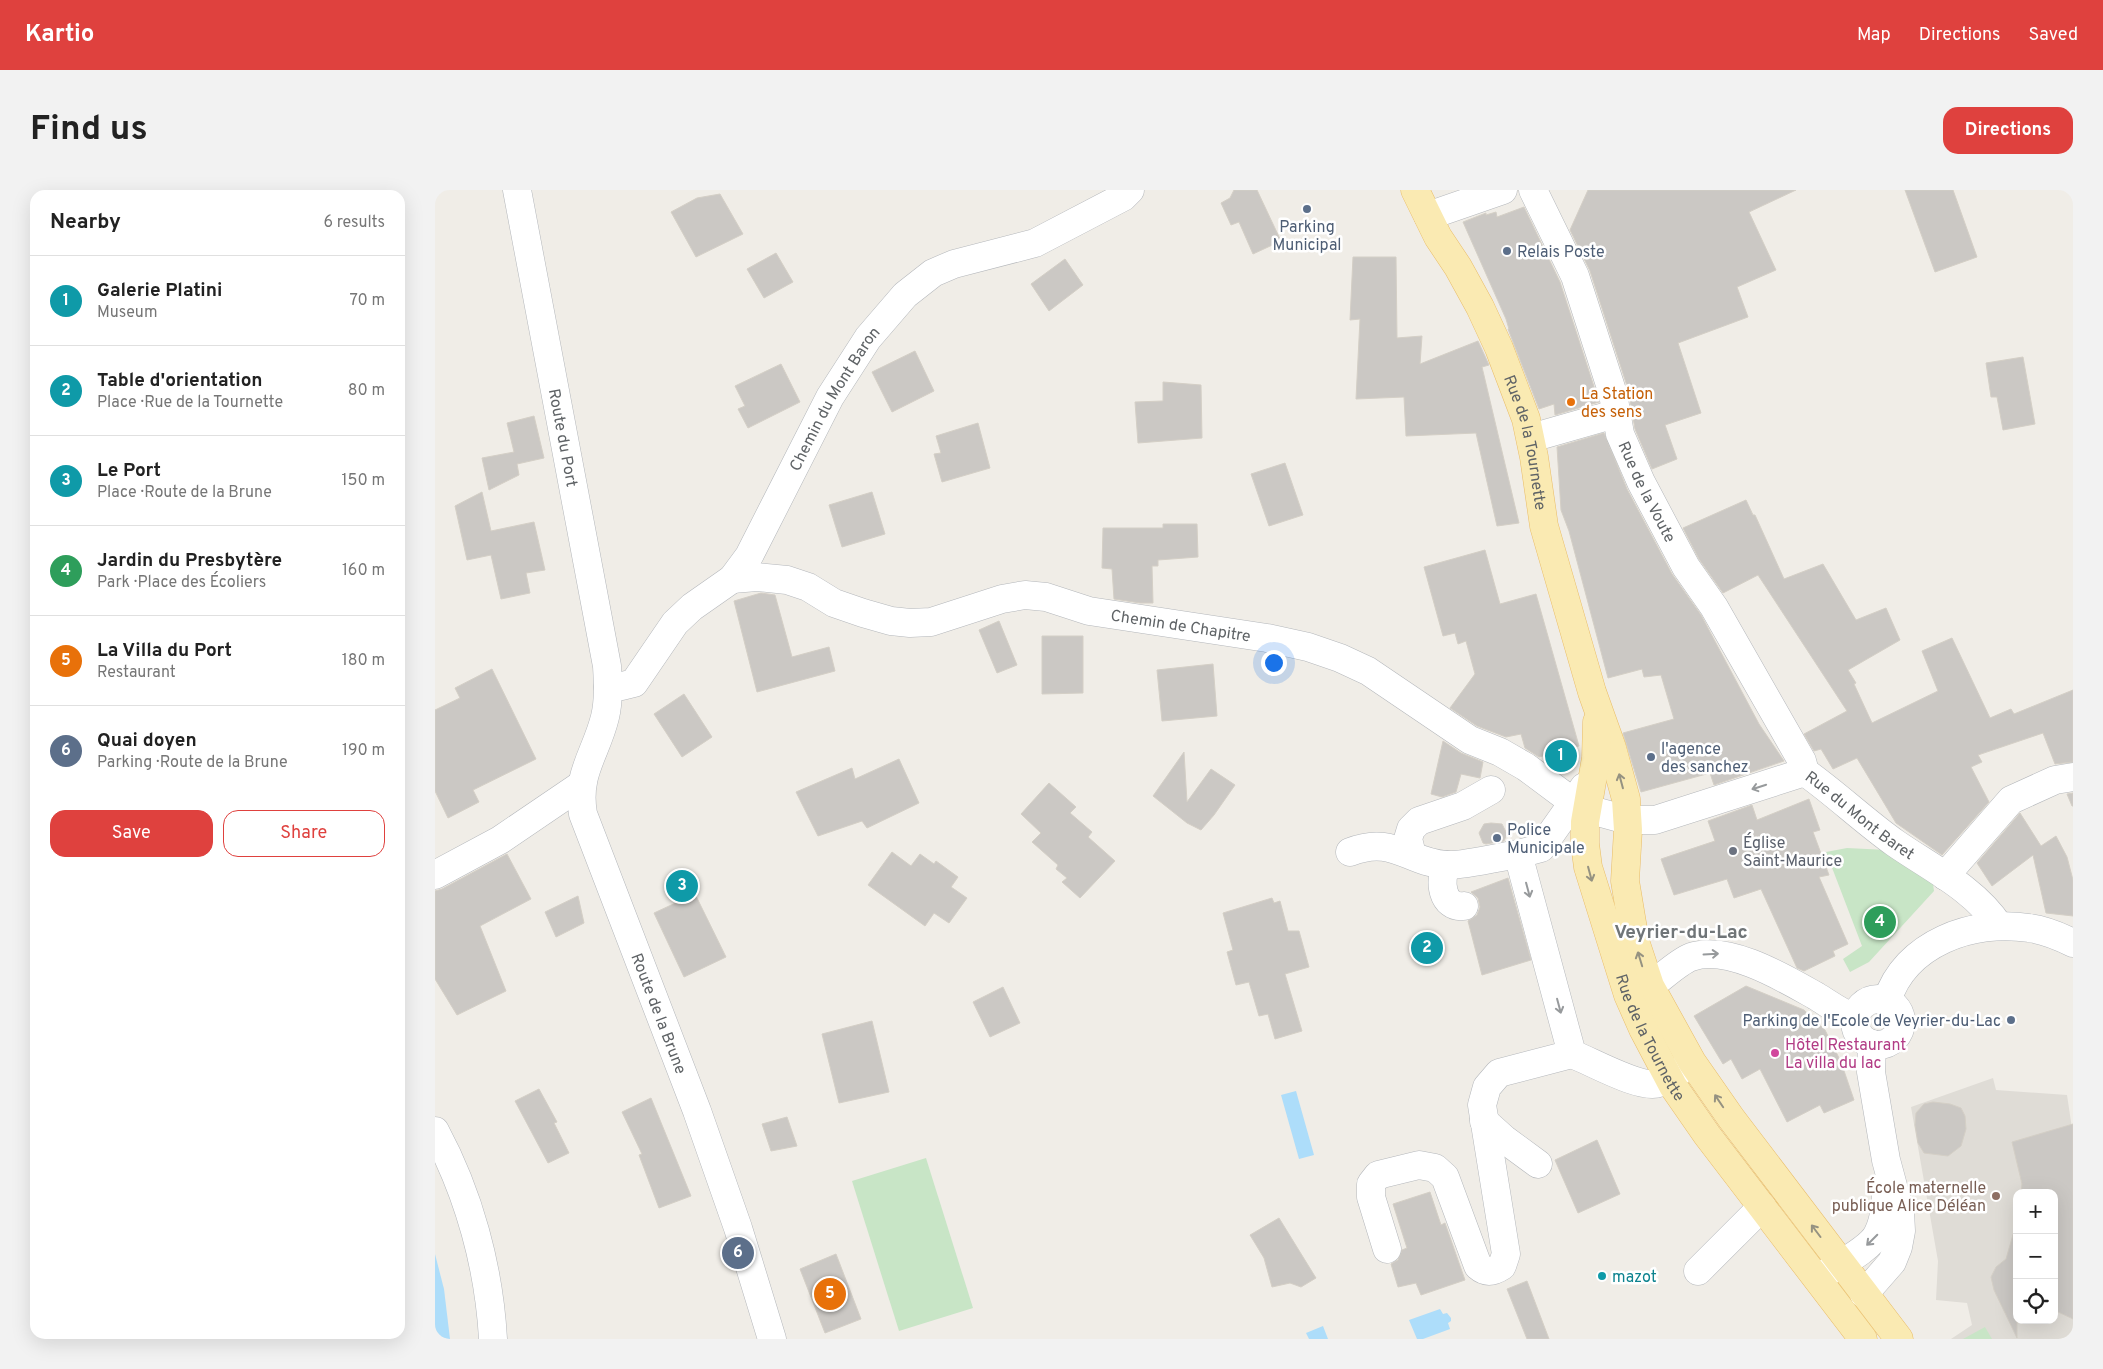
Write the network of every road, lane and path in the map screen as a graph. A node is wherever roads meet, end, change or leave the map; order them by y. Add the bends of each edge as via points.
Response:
1 (517, 190) edge
2 (1130, 190) edge
3 (1415, 190) edge
4 (1503, 190) edge
5 (1533, 190) edge
6 (1428, 216) junction
7 (1615, 414) junction
8 (1531, 438) junction
9 (732, 579) junction
10 (608, 687) junction
11 (1598, 710) junction
12 (1805, 772) junction
13 (2073, 776) edge
14 (581, 785) junction
15 (1491, 790) dead end
16 (1580, 805) junction
17 (1627, 820) junction
18 (1350, 852) dead end
19 (1518, 854) junction
20 (1412, 855) junction
21 (1447, 865) junction
22 (435, 876) edge
23 (1945, 876) junction
24 (1464, 906) dead end
25 (1999, 926) junction
26 (2067, 933) edge
27 (1650, 986) junction
28 (1887, 1001) junction
29 (1855, 1019) junction
30 (1872, 1044) junction
31 (1572, 1054) junction
32 (1692, 1062) junction
33 (1669, 1077) junction
34 (1484, 1121) junction
35 (435, 1131) edge
36 (1886, 1160) junction
37 (1538, 1164) dead end
38 (1762, 1207) junction
39 (1387, 1249) dead end
40 (1840, 1263) junction
41 (1698, 1271) dead end
42 (1817, 1279) junction
43 (1864, 1294) junction
44 (1843, 1313) junction
45 (764, 1337) edge
46 (493, 1339) edge
47 (1863, 1339) edge
48 (1899, 1339) edge

1 - 10 street, Route du Port
2 - 9 street, Chemin du Mont Baron via 1123,197 1035,243 954,264 933,273 905,295 868,338 830,397 749,556
3 - 6 main road, Rue de la Tournette
4 - 6 street
5 - 7 street, Rue de la Voute via 1575,276 1613,394
6 - 8 main road, Rue de la Tournette via 1459,267 1499,348
7 - 8 street
7 - 12 street, Rue de la Voute via 1641,482 1686,567 1714,607 1797,752
8 - 11 main road, Rue de la Tournette via 1544,526
9 - 10 street, Chemin du Mont Baron via 675,623 634,683
9 - 16 street, Chemin de Chapitre via 787,580 809,587 834,603 901,622 931,622 1001,599 1025,595 1046,597 1089,611 1308,647 1368,671 1470,740 1500,752
10 - 14 street, Route de la Brune via 606,714
11 - 16 main road, Rue de la Tournette via 1593,774
17 -> 11 main road, Rue de la Tournette via 1626,798
12 -> 17 street, Rue du Mont Baret via 1655,820
12 - 23 street, Rue du Mont Baret via 1894,842
13 - 23 street via 2055,780 2011,800
14 - 22 street via 500,840
14 - 45 street, Route de la Brune via 583,814 697,1111 738,1228
15 - 20 street via 1463,806 1419,821 1411,829
16 - 17 street, Chemin de Chapitre
16 - 19 street via 1541,848
16 -> 33 main road, Rue de la Tournette via 1588,867 1628,995
27 -> 17 main road, Rue de la Tournette via 1635,941 1625,881
18 - 20 street via 1379,845
19 - 21 street
19 -> 31 street
20 - 21 street
21 - 24 street via 1442,878 1444,893 1454,904
23 - 25 street, Rue du Mont Baret via 1990,912
25 - 26 street
25 - 28 street via 1975,928 1950,936 1924,950 1903,969
27 -> 29 street via 1690,958 1724,954 1776,975
27 - 32 main road, Rue de la Tournette
28 - 29 street via 1875,999 1867,1002 1860,1007
28 - 30 street via 1898,1010 1901,1028 1889,1042
29 - 30 street via 1858,1033
30 - 36 street via 1871,1072
31 - 33 street via 1645,1084 1658,1084
31 - 34 street via 1499,1073 1491,1080 1483,1097
32 - 33 street
40 -> 32 main road, Rue de la Tournette
33 - 38 main road, Rue de la Tournette via 1707,1135
34 - 37 street
34 - 39 street via 1506,1254 1502,1266 1489,1271 1477,1266 1445,1177 1427,1165 1378,1175 1371,1184 1371,1196
35 - 46 street via 449,1156 477,1239 488,1291
36 -> 40 street via 1886,1206 1878,1235
36 - 43 street via 1900,1212 1901,1231 1892,1262
38 - 41 street
38 - 42 main road, Rue de la Tournette
40 - 42 street
40 - 43 main road, Rue de la Tournette
42 - 44 main road, Rue de la Tournette
43 - 44 main road
43 - 48 main road, Rue de la Tournette
44 - 47 main road, Rue de la Tournette

